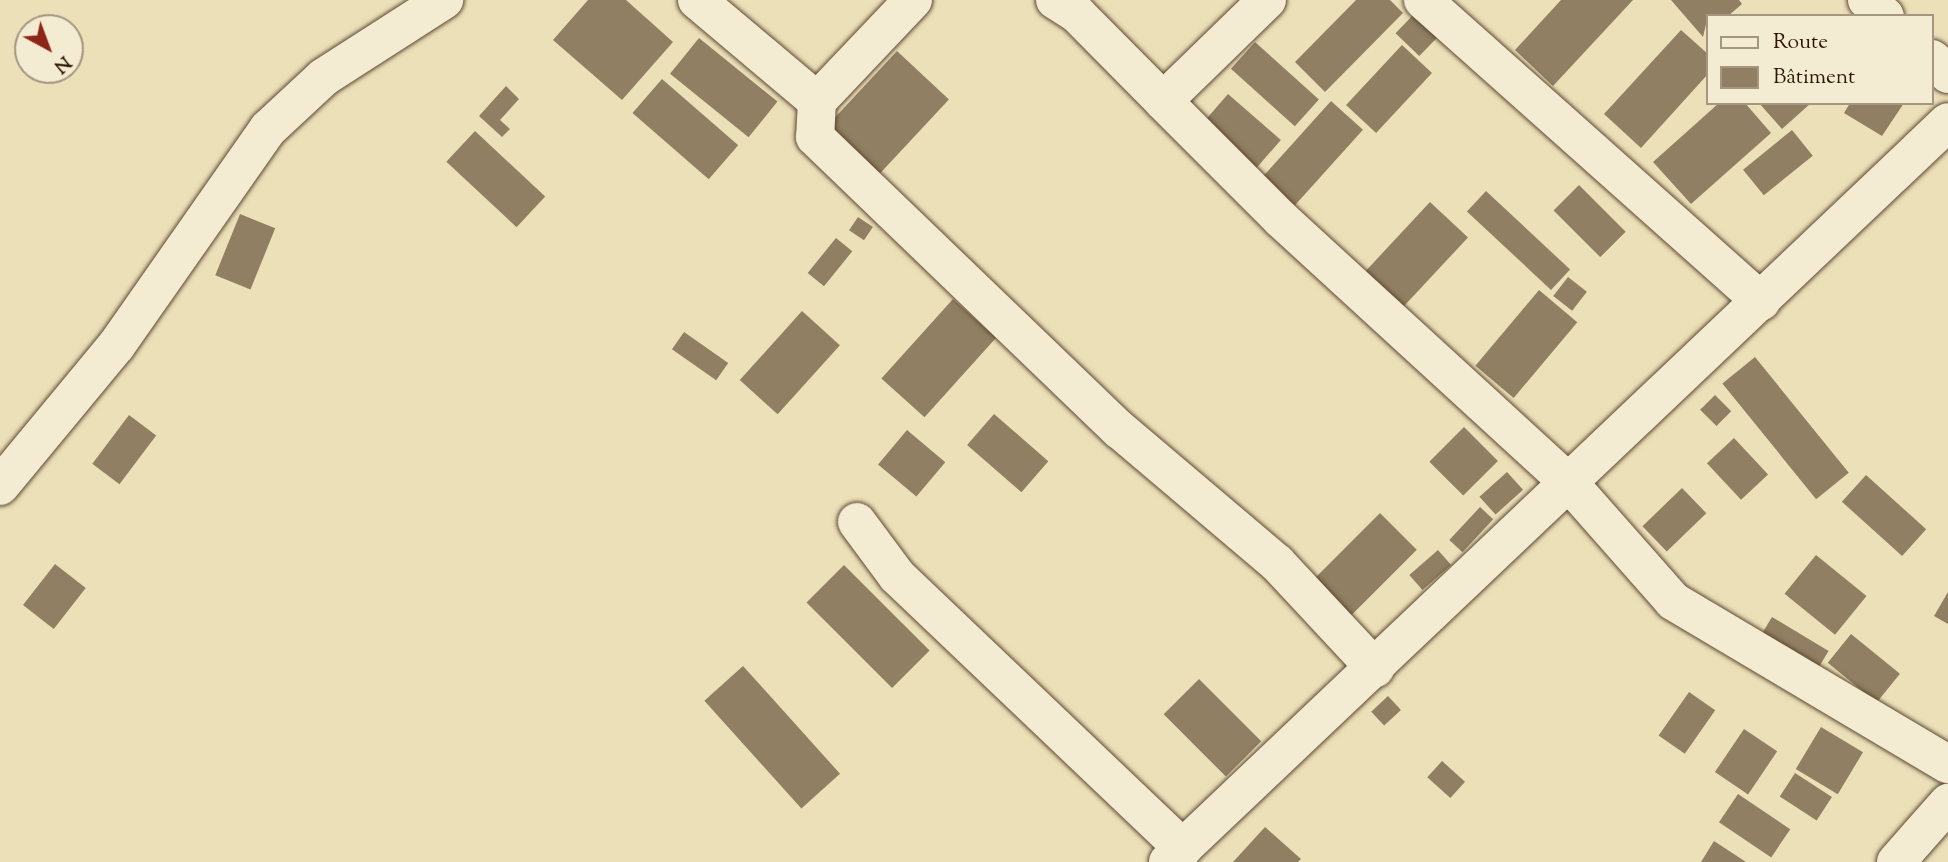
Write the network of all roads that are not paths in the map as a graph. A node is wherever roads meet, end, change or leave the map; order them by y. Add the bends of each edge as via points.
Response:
1 (444, 0) edge
2 (696, 0) edge
3 (913, 0) edge
4 (1055, 0) edge
5 (1267, 0) edge
6 (1423, 0) edge
7 (1867, 0) edge
8 (1883, 14) edge
9 (1934, 61) edge
10 (1948, 74) edge
11 (817, 101) junction
12 (1163, 101) junction
13 (1948, 122) edge
14 (1761, 301) junction
15 (1570, 484) junction
16 (0, 486) edge
17 (857, 522) dead end
18 (1375, 668) junction
19 (1948, 764) edge
20 (1948, 803) edge
21 (1176, 855) edge
22 (1896, 862) edge

1 - 16 street via 324,77 268,129 116,346
2 - 11 street
3 - 11 street
4 - 12 street via 1077,14
5 - 12 street
6 - 14 street
7 - 8 street
9 - 10 street
11 - 18 street via 815,137 1120,430 1259,546
12 - 15 street via 1281,219
13 - 14 street
14 - 15 street
15 - 18 street
15 - 19 street via 1673,601
17 - 21 street via 897,576
18 - 21 street
20 - 22 street

